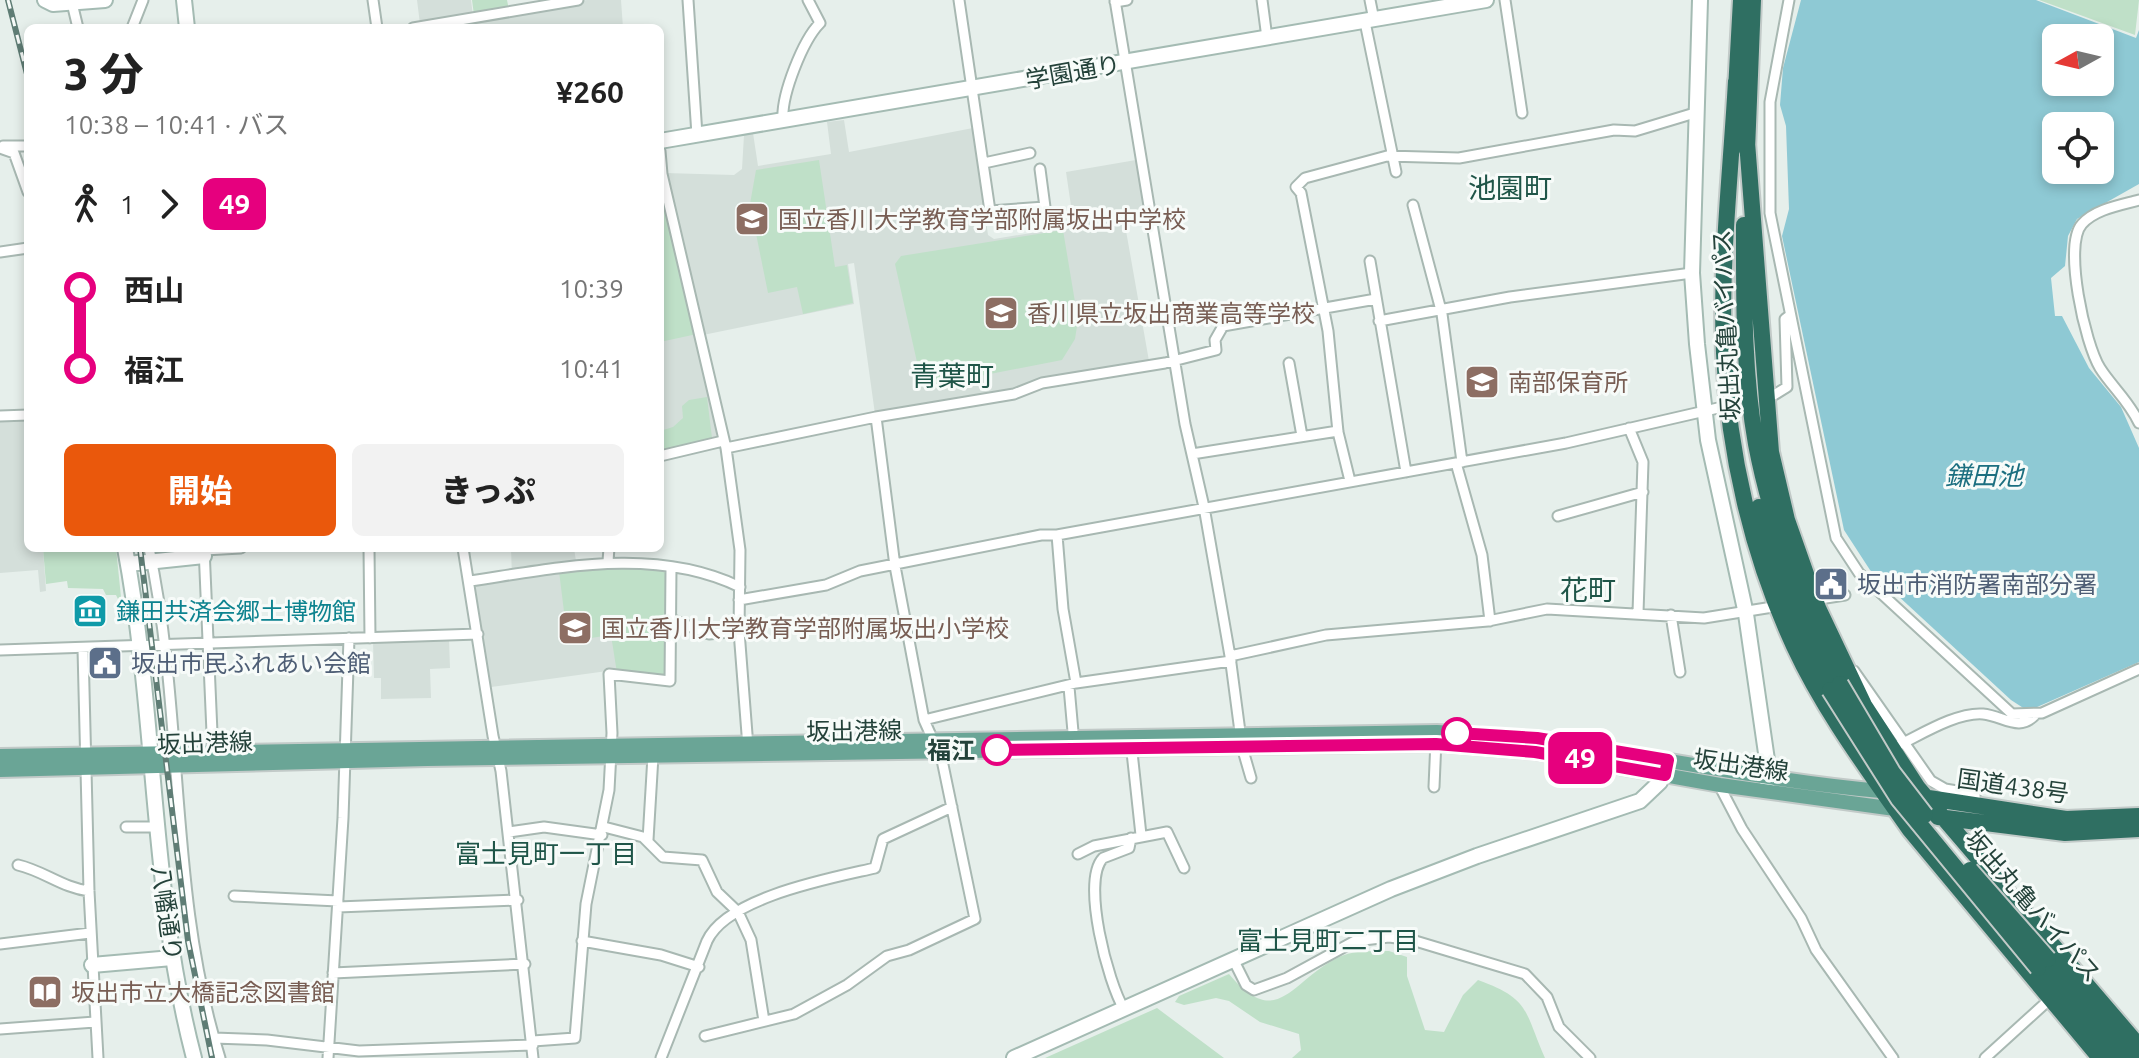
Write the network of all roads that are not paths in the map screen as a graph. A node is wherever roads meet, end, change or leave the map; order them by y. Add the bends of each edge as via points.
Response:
1 (45, 0) edge
2 (105, 0) edge
3 (143, 0) edge
4 (184, 0) edge
5 (373, 0) edge
6 (578, 0) edge
7 (688, 0) edge
8 (808, 0) edge
9 (959, 0) edge
10 (1127, 0) edge
11 (1262, 0) edge
12 (1370, 0) edge
13 (1486, 0) edge
14 (1505, 0) edge
15 (1700, 0) edge
16 (1741, 0) edge
17 (1753, 0) edge
18 (1789, 0) edge
19 (1115, 1) edge
20 (1468, 2) edge
21 (72, 3) junction
22 (1369, 21) junction
23 (77, 24) edge
24 (134, 24) edge
25 (187, 24) edge
26 (376, 24) edge
27 (437, 24) edge
28 (1267, 38) junction
29 (1746, 38) junction
30 (1123, 63) junction
31 (1736, 81) junction
32 (973, 89) junction
33 (1698, 112) junction
34 (1522, 113) dead end
35 (783, 120) junction
36 (697, 135) junction
37 (664, 140) edge
38 (1747, 142) junction
39 (24, 145) edge
40 (0, 148) edge
41 (1030, 153) dead end
42 (1393, 156) junction
43 (984, 163) junction
44 (1040, 169) dead end
45 (1396, 172) dead end
46 (24, 181) edge
47 (664, 183) edge
48 (2139, 200) edge
49 (1413, 205) dead end
50 (24, 249) edge
51 (0, 252) edge
52 (1370, 261) dead end
53 (1692, 273) junction
54 (1376, 299) junction
55 (1321, 309) junction
56 (1440, 310) junction
57 (1790, 316) junction
58 (1379, 321) junction
59 (1175, 361) junction
60 (1289, 363) dead end
61 (1774, 395) dead end
62 (1711, 410) junction
63 (24, 415) edge
64 (0, 416) edge
65 (876, 417) junction
66 (2139, 423) edge
67 (1629, 428) junction
68 (1338, 431) junction
69 (1302, 436) junction
70 (725, 444) junction
71 (1192, 454) junction
72 (664, 455) edge
73 (1459, 462) junction
74 (1406, 472) junction
75 (1350, 481) junction
76 (1643, 492) junction
77 (1204, 507) junction
78 (1558, 516) dead end
79 (1057, 535) junction
80 (126, 552) edge
81 (204, 552) edge
82 (369, 552) edge
83 (464, 552) edge
84 (609, 552) edge
85 (150, 554) edge
86 (608, 561) junction
87 (128, 564) junction
88 (895, 566) junction
89 (671, 568) junction
90 (470, 581) junction
91 (740, 587) junction
92 (1845, 595) dead end
93 (739, 600) junction
94 (1812, 600) junction
95 (1780, 606) junction
96 (1638, 613) junction
97 (1746, 614) junction
98 (1671, 615) junction
99 (671, 619) junction
100 (1490, 621) junction
101 (739, 631) junction
102 (478, 634) junction
103 (349, 638) junction
104 (370, 638) junction
105 (211, 642) junction
106 (162, 644) junction
107 (139, 646) junction
108 (83, 649) junction
109 (0, 650) edge
110 (1231, 658) junction
111 (1850, 665) dead end
112 (2139, 669) edge
113 (1680, 672) dead end
114 (1073, 685) junction
115 (1835, 687) junction
116 (2036, 714) junction
117 (924, 720) junction
118 (1436, 738) junction
119 (1241, 740) junction
120 (1131, 742) junction
121 (1074, 743) junction
122 (935, 745) junction
123 (1898, 746) junction
124 (749, 748) junction
125 (611, 751) junction
126 (0, 756) edge
127 (346, 756) junction
128 (653, 756) junction
129 (1860, 757) junction
130 (213, 758) junction
131 (498, 758) junction
132 (174, 760) junction
133 (86, 761) junction
134 (150, 761) junction
135 (1712, 767) junction
136 (1666, 768) junction
137 (0, 770) edge
138 (1251, 778) dead end
139 (1768, 783) junction
140 (1720, 785) junction
141 (1434, 787) dead end
142 (1850, 788) junction
143 (1881, 791) junction
144 (1926, 797) junction
145 (952, 807) junction
146 (1895, 809) junction
147 (1975, 814) junction
148 (2139, 816) edge
149 (1943, 818) junction
150 (1992, 824) junction
151 (126, 827) dead end
152 (156, 827) junction
153 (2139, 829) edge
154 (603, 831) junction
155 (509, 832) junction
156 (1136, 837) junction
157 (648, 840) junction
158 (1966, 844) junction
159 (1078, 854) dead end
160 (18, 865) dead end
161 (1184, 868) dead end
162 (89, 891) junction
163 (234, 896) dead end
164 (518, 900) junction
165 (338, 904) junction
166 (738, 912) junction
167 (90, 933) junction
168 (582, 941) junction
169 (0, 944) edge
170 (195, 950) junction
171 (172, 958) junction
172 (1233, 959) junction
173 (525, 964) junction
174 (2043, 964) junction
175 (92, 965) junction
176 (699, 967) junction
177 (333, 973) junction
178 (2050, 999) junction
179 (1124, 1009) junction
180 (764, 1021) junction
181 (95, 1022) junction
182 (0, 1029) edge
183 (705, 1036) dead end
184 (214, 1038) junction
185 (533, 1043) junction
186 (2139, 1046) edge
187 (329, 1047) junction
188 (98, 1058) edge
189 (194, 1058) edge
190 (220, 1058) edge
191 (328, 1058) edge
192 (533, 1058) edge
193 (661, 1058) edge
194 (1014, 1058) edge
195 (1590, 1058) edge
196 (1893, 1058) edge
197 (1985, 1058) edge
198 (2100, 1058) edge
199 (2116, 1058) edge
200 (2133, 1058) edge

1 - 21 street
2 - 21 street
3 - 24 street
4 - 25 street
5 - 26 street
6 - 27 street
7 - 36 street
8 - 35 street via 820,23 808,35
9 - 32 street
10 - 19 street
11 - 28 street
12 - 22 street
13 - 20 street, 学園通り
14 - 34 street
15 - 33 street
16 - 29 highway, 坂出丸亀バイパス
17 - 29 highway, 坂出丸亀バイパス
18 - 57 street via 1770,102 1769,186 1771,228
19 - 30 street
20 - 22 street, 学園通り
21 - 23 street
22 - 28 street, 学園通り
22 - 42 street
28 - 30 street, 学園通り
29 - 31 highway, 坂出丸亀バイパス
29 - 38 highway, 坂出丸亀バイパス
30 - 32 street, 学園通り
30 - 59 street
31 - 95 highway via 1724,351 1742,486
31 - 115 highway, 坂出丸亀バイパス via 1732,336 1744,442 1786,595
32 - 35 street, 学園通り
32 - 43 street
33 - 42 street via 1635,131 1614,130 1459,158
33 - 53 street
35 - 36 street, 学園通り
36 - 37 street, 学園通り
38 - 94 highway via 1771,452
38 - 115 highway, 坂出丸亀バイパス via 1745,335 1756,442 1781,543
39 - 40 street
40 - 46 street via 14,153
41 - 43 street
42 - 45 street
42 - 55 street via 1317,173 1296,187
43 - 44 street via 990,211 1045,207
47 - 70 street
48 - 66 street via 2090,217 2077,231 2074,245 2082,316 2095,358
49 - 56 street
50 - 51 street
52 - 54 street
53 - 56 street
53 - 62 street
54 - 55 street
54 - 58 street
55 - 59 street via 1223,326 1216,350
55 - 68 street
56 - 58 street
56 - 73 street
57 - 61 street via 1785,319 1787,387
57 - 116 street via 1842,550 1859,573 2004,709 2020,716
58 - 74 street
59 - 65 street
59 - 71 street
60 - 69 street
62 - 67 street
62 - 97 street
63 - 64 street
65 - 70 street
65 - 88 street
67 - 73 street
67 - 76 street via 1643,462
68 - 69 street
68 - 75 street
69 - 71 street
70 - 72 street
70 - 91 street
71 - 77 street
73 - 74 street
73 - 100 street via 1482,555
74 - 75 street
75 - 77 street
76 - 78 street
76 - 96 street
77 - 79 street
77 - 110 street
79 - 88 street
79 - 114 street
80 - 87 street, 八幡通り
81 - 85 street
81 - 105 street
82 - 104 street
83 - 90 street
84 - 86 street
85 - 87 street
85 - 106 street
86 - 89 street
86 - 90 street
87 - 107 street, 八幡通り
88 - 93 street
88 - 117 street
89 - 91 street via 717,576
89 - 99 street
90 - 102 street
91 - 93 street
92 - 94 street
93 - 101 street
94 - 123 highway via 1864,705
95 - 97 street
95 - 129 highway via 1823,699
96 - 98 street
96 - 100 street via 1547,609
97 - 98 street
97 - 139 street
98 - 113 street
99 - 101 street via 709,634
99 - 125 street via 670,681 609,674
100 - 110 street via 1326,635
101 - 124 street
102 - 104 street
102 - 131 street
103 - 104 street
103 - 105 street
103 - 127 street
105 - 106 street
105 - 130 street
106 - 107 street
106 - 132 street
107 - 108 street
107 - 134 street, 八幡通り
108 - 109 street
108 - 133 street
110 - 114 street
110 - 119 street
111 - 123 street
112 - 116 street
114 - 117 street
114 - 121 street
115 - 174 highway, 坂出丸亀バイパス, bridge via 1921,811
116 - 123 street via 2016,724 1972,714
117 - 122 street
118 - 119 main road, 坂出港線
118 - 136 main road, 坂出港線 via 1537,738
118 - 141 street
119 - 120 main road, 坂出港線
119 - 138 street
120 - 121 main road, 坂出港線
120 - 156 street
121 - 122 main road, 坂出港線
122 - 124 main road, 坂出港線
122 - 145 street
123 - 144 highway
123 - 147 street via 1931,781 1975,794
124 - 125 main road, 坂出港線
124 - 128 main road, 坂出港線
125 - 128 main road, 坂出港線
125 - 131 main road, 坂出港線
125 - 154 street
126 - 133 main road, 坂出港線
127 - 130 main road, 坂出港線
127 - 131 main road, 坂出港線
127 - 165 street
128 - 157 street
129 - 142 main road via 1861,776
129 - 143 highway
130 - 132 main road, 坂出港線
131 - 155 street
132 - 134 main road, 坂出港線
132 - 170 street
133 - 134 main road, 坂出港線
133 - 137 main road, 坂出港線
133 - 162 street
134 - 152 street, 八幡通り
135 - 136 main road, 坂出港線
135 - 139 main road, 坂出港線
135 - 140 street
136 - 140 main road, 坂出港線
136 - 172 street via 1652,794 1640,801 1477,856
139 - 140 main road, 坂出港線
139 - 142 main road, 坂出港線
139 - 146 main road, 坂出港線
140 - 196 street via 1816,950
142 - 143 main road, 坂出港線
143 - 144 highway, 国道438号
143 - 146 highway
144 - 147 highway, 国道438号
144 - 149 highway
145 - 166 street via 883,839 875,868 801,885
145 - 180 street via 975,919 887,956 794,1014
146 - 149 highway, 国道438号
146 - 178 highway
147 - 148 highway, 国道438号
147 - 149 highway, 国道438号
147 - 150 highway, 国道438号
149 - 158 highway
150 - 153 highway, 国道438号 via 2065,833
150 - 158 highway via 1975,826
151 - 152 street
152 - 171 street, 八幡通り
154 - 155 street via 544,827
154 - 157 street via 627,831
154 - 168 street
155 - 164 street
156 - 159 street
156 - 161 street via 1167,832
156 - 179 street via 1129,848 1103,858 1095,869 1097,923
157 - 166 street via 663,857 702,860 717,892
158 - 186 highway
160 - 162 street
162 - 167 street
163 - 165 street
164 - 165 street
164 - 173 street
165 - 177 street
166 - 176 street via 711,933
166 - 180 street via 751,940
167 - 169 street
167 - 175 street
168 - 176 street
168 - 185 street via 575,1038
170 - 171 street
170 - 184 street
171 - 175 street
171 - 189 street, 八幡通り
172 - 179 street
172 - 195 street via 1254,990 1355,941 1412,940 1525,974 1547,997 1559,1027
173 - 177 street
173 - 185 street
174 - 199 highway, 坂出丸亀バイパス
174 - 200 highway, 坂出丸亀バイパス
175 - 181 street
176 - 193 street
177 - 187 street
178 - 197 street
178 - 198 highway
179 - 194 street
180 - 183 street
181 - 182 street
181 - 188 street
184 - 187 street
184 - 190 street
185 - 187 street via 365,1051
185 - 192 street
187 - 191 street

